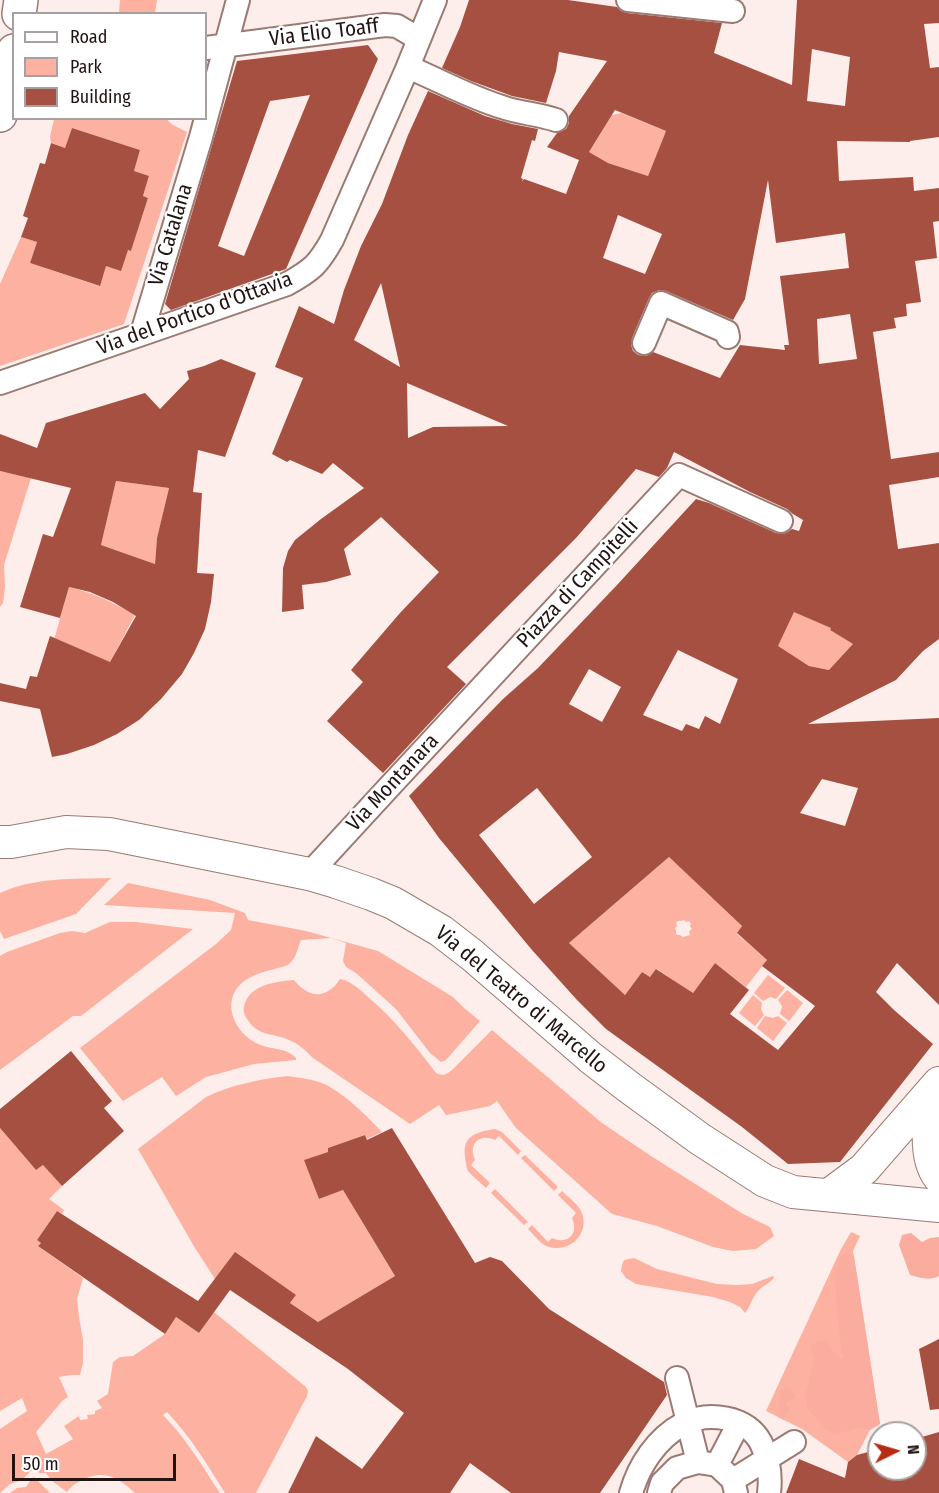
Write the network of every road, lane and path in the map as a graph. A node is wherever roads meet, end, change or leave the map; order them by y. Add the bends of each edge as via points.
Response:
1 (238, 0) edge
2 (435, 0) edge
3 (636, 1) edge
4 (733, 11) dead end
5 (419, 39) junction
6 (216, 46) edge
7 (12, 66) edge
8 (408, 67) junction
9 (207, 101) edge
10 (0, 115) edge
11 (204, 120) edge
12 (556, 120) dead end
13 (142, 333) junction
14 (728, 337) dead end
15 (644, 343) dead end
16 (0, 383) edge
17 (781, 521) dead end
18 (477, 692) joint
19 (4, 845) edge
20 (309, 874) junction
21 (937, 1086) edge
22 (939, 1177) edge
23 (829, 1196) junction
24 (939, 1206) edge
25 (677, 1378) dead end
26 (688, 1422) junction
27 (739, 1423) junction
28 (794, 1442) dead end
29 (767, 1459) junction
30 (721, 1475) edge
31 (631, 1493) edge
32 (659, 1493) edge
33 (769, 1493) edge

1 - 6 street
2 - 5 street, Via del Portico d'Ottavia
3 - 4 street
5 - 6 street, Via Elio Toaff via 397,26 385,25
5 - 8 street, Via del Portico d'Ottavia
6 - 9 street, Via Catalana
7 - 10 main road
8 - 12 street via 505,108
8 - 13 street, Via del Portico d'Ottavia via 332,240 316,265 287,284
11 - 13 street, Via Catalana
13 - 16 street, Via del Portico d'Ottavia
14 - 15 street via 727,332 661,303
17 - 18 street, Piazza di Campitelli via 679,475
18 - 20 street, Via Montanara
19 - 20 street, Via del Teatro di Marcello via 66,832 109,834
20 - 23 street, Via del Teatro di Marcello via 393,903 441,931 606,1070 680,1126 773,1185 793,1192
21 - 22 street via 930,1117 929,1151
21 - 23 street via 864,1169
23 - 24 street, Via del Teatro di Marcello
25 - 26 street
26 - 27 street via 712,1417
26 - 30 street
26 - 31 street via 657,1445 640,1469
27 - 29 street via 758,1438
27 - 30 street
28 - 29 street
29 - 30 street
29 - 33 street
30 - 32 street via 677,1468 662,1483

